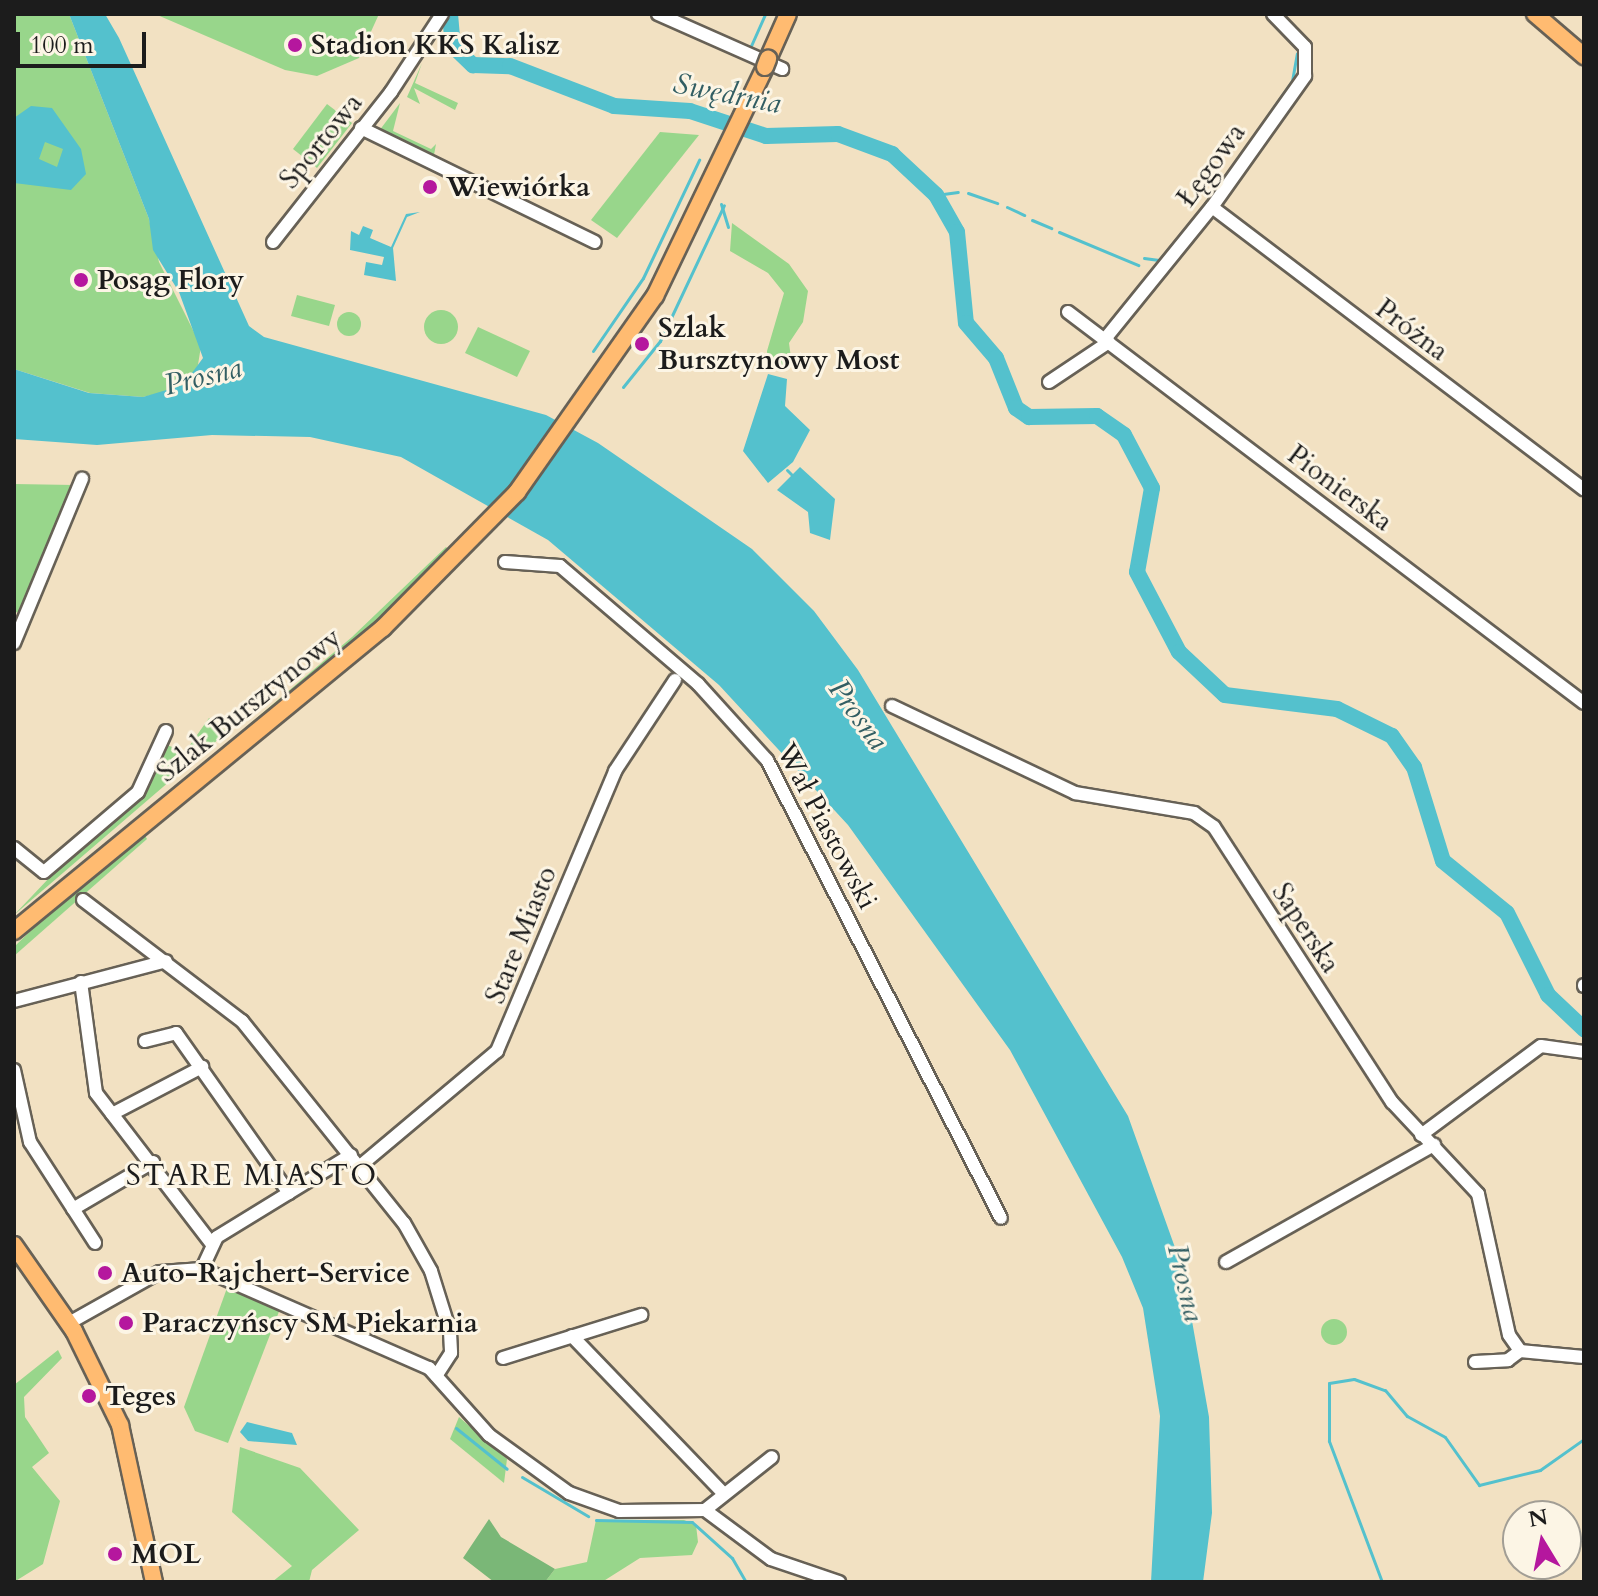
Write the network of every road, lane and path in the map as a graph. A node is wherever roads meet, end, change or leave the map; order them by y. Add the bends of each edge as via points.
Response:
1 (442, 14) edge
2 (658, 14) edge
3 (788, 14) edge
4 (1273, 14) edge
5 (1535, 14) edge
6 (1584, 56) edge
7 (772, 65) junction
8 (361, 128) junction
9 (1212, 207) junction
10 (273, 242) dead end
11 (595, 242) dead end
12 (1068, 312) dead end
13 (1107, 340) junction
14 (1049, 382) dead end
15 (82, 479) dead end
16 (1584, 489) edge
17 (505, 562) dead end
18 (19, 618) edge
19 (14, 643) edge
20 (675, 680) dead end
21 (1584, 703) edge
22 (892, 706) dead end
23 (166, 731) dead end
24 (14, 848) edge
25 (83, 900) dead end
26 (52, 903) junction
27 (14, 931) edge
28 (14, 942) edge
29 (166, 961) junction
30 (81, 982) junction
31 (14, 1001) edge
32 (145, 1041) dead end
33 (1584, 1052) edge
34 (202, 1067) junction
35 (14, 1070) edge
36 (112, 1114) junction
37 (1421, 1135) junction
38 (1434, 1145) junction
39 (351, 1155) junction
40 (153, 1162) junction
41 (360, 1166) junction
42 (289, 1193) junction
43 (73, 1209) junction
44 (1001, 1218) dead end
45 (95, 1243) dead end
46 (212, 1244) junction
47 (14, 1245) edge
48 (1226, 1262) dead end
49 (202, 1269) junction
50 (641, 1315) dead end
51 (69, 1323) junction
52 (572, 1336) junction
53 (1520, 1351) junction
54 (1584, 1357) edge
55 (503, 1358) dead end
56 (1475, 1362) dead end
57 (436, 1376) junction
58 (772, 1457) dead end
59 (723, 1493) junction
60 (705, 1510) junction
61 (154, 1582) edge
62 (839, 1582) edge

1 - 8 street, Sportowa
2 - 7 street
3 - 7 main road
4 - 9 street, Łęgowa via 1305,47 1308,69
5 - 6 main road
7 - 26 main road, Szlak Bursztynowy via 751,97 668,273 592,395 493,519 361,647
8 - 10 street, Sportowa
8 - 11 street
9 - 13 street, Łęgowa
9 - 16 street, Próżna
12 - 13 street, Pionierska
13 - 14 street, Łęgowa
13 - 21 street, Pionierska
15 - 18 street
17 - 44 street, Wał Piastowski via 560,566 698,684 767,760
18 - 19 street
20 - 41 street, Stare Miasto via 615,771 497,1051
22 - 37 street, Saperska via 1086,798 1205,818 1392,1102
23 - 24 street via 138,792 44,872
25 - 29 street
26 - 27 main road, Szlak Bursztynowy
26 - 28 main road, Szlak Bursztynowy
29 - 30 street
29 - 39 street via 252,1031
30 - 31 street
30 - 36 street via 90,1074
32 - 34 street via 176,1033
33 - 37 street via 1541,1046
34 - 36 street
34 - 42 street
35 - 43 street via 25,1131
36 - 40 street
37 - 38 street, Saperska
38 - 48 street
38 - 53 street, Saperska via 1482,1202 1509,1335
39 - 41 street
39 - 42 street
40 - 43 street
40 - 46 street
41 - 57 street via 431,1271 450,1332 451,1353
42 - 46 street
43 - 45 street
46 - 49 street
47 - 51 main road
49 - 51 street via 160,1272
49 - 57 street via 416,1360
50 - 52 street
51 - 61 main road via 130,1453
52 - 55 street
52 - 59 street
53 - 54 street
53 - 56 street via 1508,1360
57 - 60 street via 489,1435 569,1493 619,1511
58 - 59 street
59 - 60 street
60 - 62 street via 771,1559

